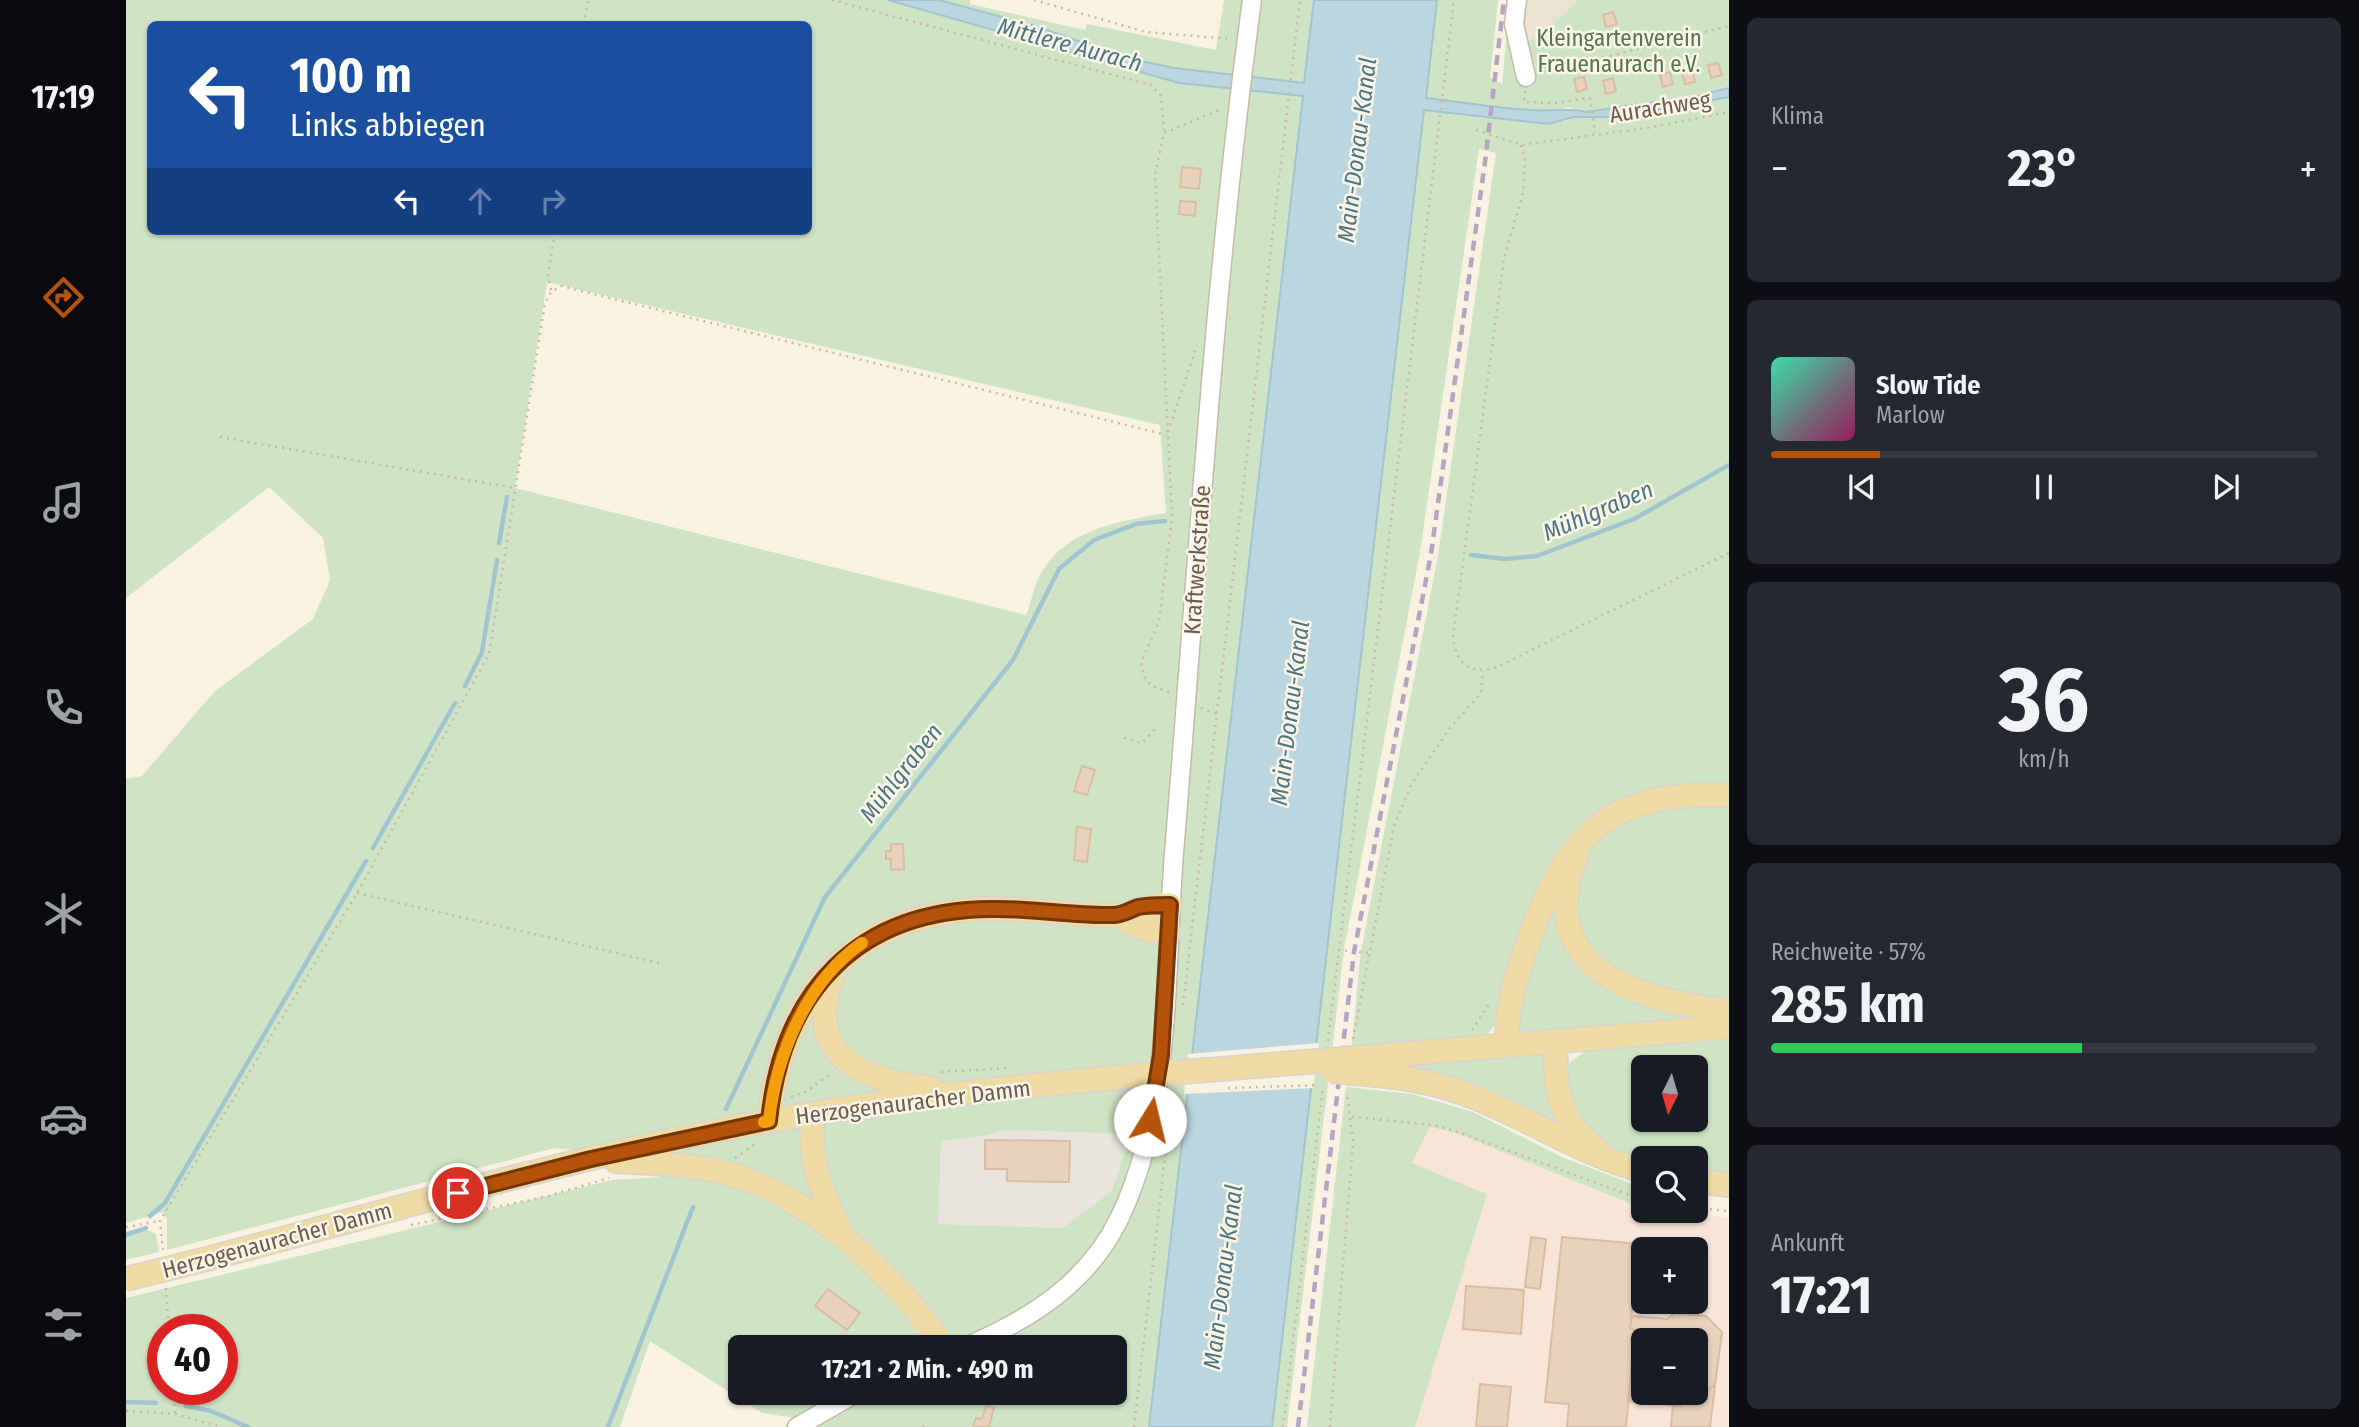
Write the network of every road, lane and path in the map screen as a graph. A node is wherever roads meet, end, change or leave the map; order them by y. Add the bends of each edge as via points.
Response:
1 (588, 0) edge
2 (832, 0) edge
3 (1034, 0) edge
4 (1252, 0) edge
5 (1300, 0) edge
6 (1454, 0) edge
7 (1517, 0) edge
8 (584, 21) edge
9 (1729, 26) edge
10 (1246, 41) junction
11 (1526, 77) joint
12 (1524, 102) dead end
13 (1225, 108) dead end
14 (1729, 112) edge
15 (1476, 130) dead end
16 (1164, 133) junction
17 (1595, 133) junction
18 (1521, 145) junction
19 (554, 235) edge
20 (551, 292) junction
21 (1200, 337) dead end
22 (1167, 435) junction
23 (220, 437) dead end
24 (515, 488) junction
25 (1729, 553) edge
26 (1483, 671) junction
27 (1165, 691) dead end
28 (1156, 728) dead end
29 (1124, 738) dead end
30 (1729, 795) edge
31 (1582, 840) junction
32 (357, 893) junction
33 (1170, 905) junction
34 (1116, 916) junction
35 (1168, 932) junction
36 (1338, 950) junction
37 (1369, 953) junction
38 (659, 962) dead end
39 (837, 965) junction
40 (1183, 1006) dead end
41 (1719, 1019) edge
42 (1555, 1041) junction
43 (1349, 1045) dead end
44 (1327, 1046) dead end
45 (1507, 1046) junction
46 (1378, 1066) junction
47 (1324, 1073) dead end
48 (1335, 1085) dead end
49 (1346, 1088) dead end
50 (1218, 1089) dead end
51 (982, 1091) junction
52 (1172, 1101) dead end
53 (814, 1114) junction
54 (1352, 1117) junction
55 (769, 1121) junction
56 (591, 1159) junction
57 (1631, 1167) edge
58 (1631, 1167) edge
59 (1708, 1182) edge
60 (1729, 1185) edge
61 (1631, 1196) edge
62 (1708, 1209) edge
63 (1729, 1211) edge
64 (126, 1227) edge
65 (842, 1235) junction
66 (126, 1279) edge
67 (935, 1335) edge
68 (990, 1335) edge
69 (174, 1405) edge
70 (835, 1405) edge
71 (126, 1411) edge
72 (175, 1414) junction
73 (222, 1427) edge
74 (797, 1427) edge
75 (1135, 1427) edge
76 (1283, 1427) edge
77 (1330, 1427) edge

1 - 8 path
2 - 16 path via 1151,85 1161,96
3 - 10 path via 1146,32
4 - 10 street, Kraftwerkstraße
5 - 40 path
6 - 36 path
7 - 11 street via 1514,24
9 - 11 path
10 - 33 street, Kraftwerkstraße via 1217,320
12 - 17 path via 1590,98
13 - 16 path
14 - 17 path, Aurachweg
15 - 18 path
16 - 22 path via 1155,174
17 - 18 path, Aurachweg
18 - 26 path via 1523,193 1504,258 1454,638 1462,664
19 - 20 path via 548,276
20 - 22 path via 561,286
20 - 24 path via 545,303
21 - 22 path
22 - 27 path via 1172,518 1158,622 1141,662 1144,677
23 - 24 path
24 - 32 path via 489,654
25 - 26 path via 1509,663
26 - 37 path via 1481,693 1450,728 1401,806
28 - 29 path via 1142,743
30 - 31 main road via 1670,797 1644,803 1606,820
31 - 41 main road via 1569,880 1567,904 1582,952 1601,973 1630,990
31 - 45 main road via 1553,881 1529,939 1512,992
32 - 38 path
32 - 64 path via 160,1221
33 - 34 main road via 1140,907
33 - 35 street, Kraftwerkstraße
34 - 35 main road via 1145,929
34 - 39 main road via 990,909 925,916 872,936
35 - 68 street, Kraftwerkstraße via 1161,1055 1150,1120 1119,1219 1093,1261 1052,1301
36 - 37 path
36 - 44 path
37 - 43 path
39 - 51 main road via 824,1014 831,1041 847,1062 882,1081
39 - 55 main road via 806,1005 790,1041 778,1072
41 - 42 main road, Herzogenauracher Damm
42 - 45 main road, Herzogenauracher Damm
42 - 57 main road via 1557,1091 1567,1120 1586,1140
45 - 46 main road, Herzogenauracher Damm
46 - 51 main road, Herzogenauracher Damm, bridge via 1263,1066
46 - 58 main road via 1471,1096 1574,1146
47 - 76 path
48 - 50 path, bridge
49 - 54 path
51 - 53 main road, Herzogenauracher Damm
52 - 75 path
53 - 55 main road, Herzogenauracher Damm
53 - 65 main road via 814,1159 827,1205
54 - 61 path via 1446,1129
54 - 77 path
55 - 56 main road, Herzogenauracher Damm
56 - 65 main road via 724,1173 778,1195
56 - 66 main road, Herzogenauracher Damm, bridge
59 - 60 main road
62 - 63 path
65 - 67 main road via 904,1293
69 - 72 path
70 - 74 street
71 - 72 path
72 - 73 path

